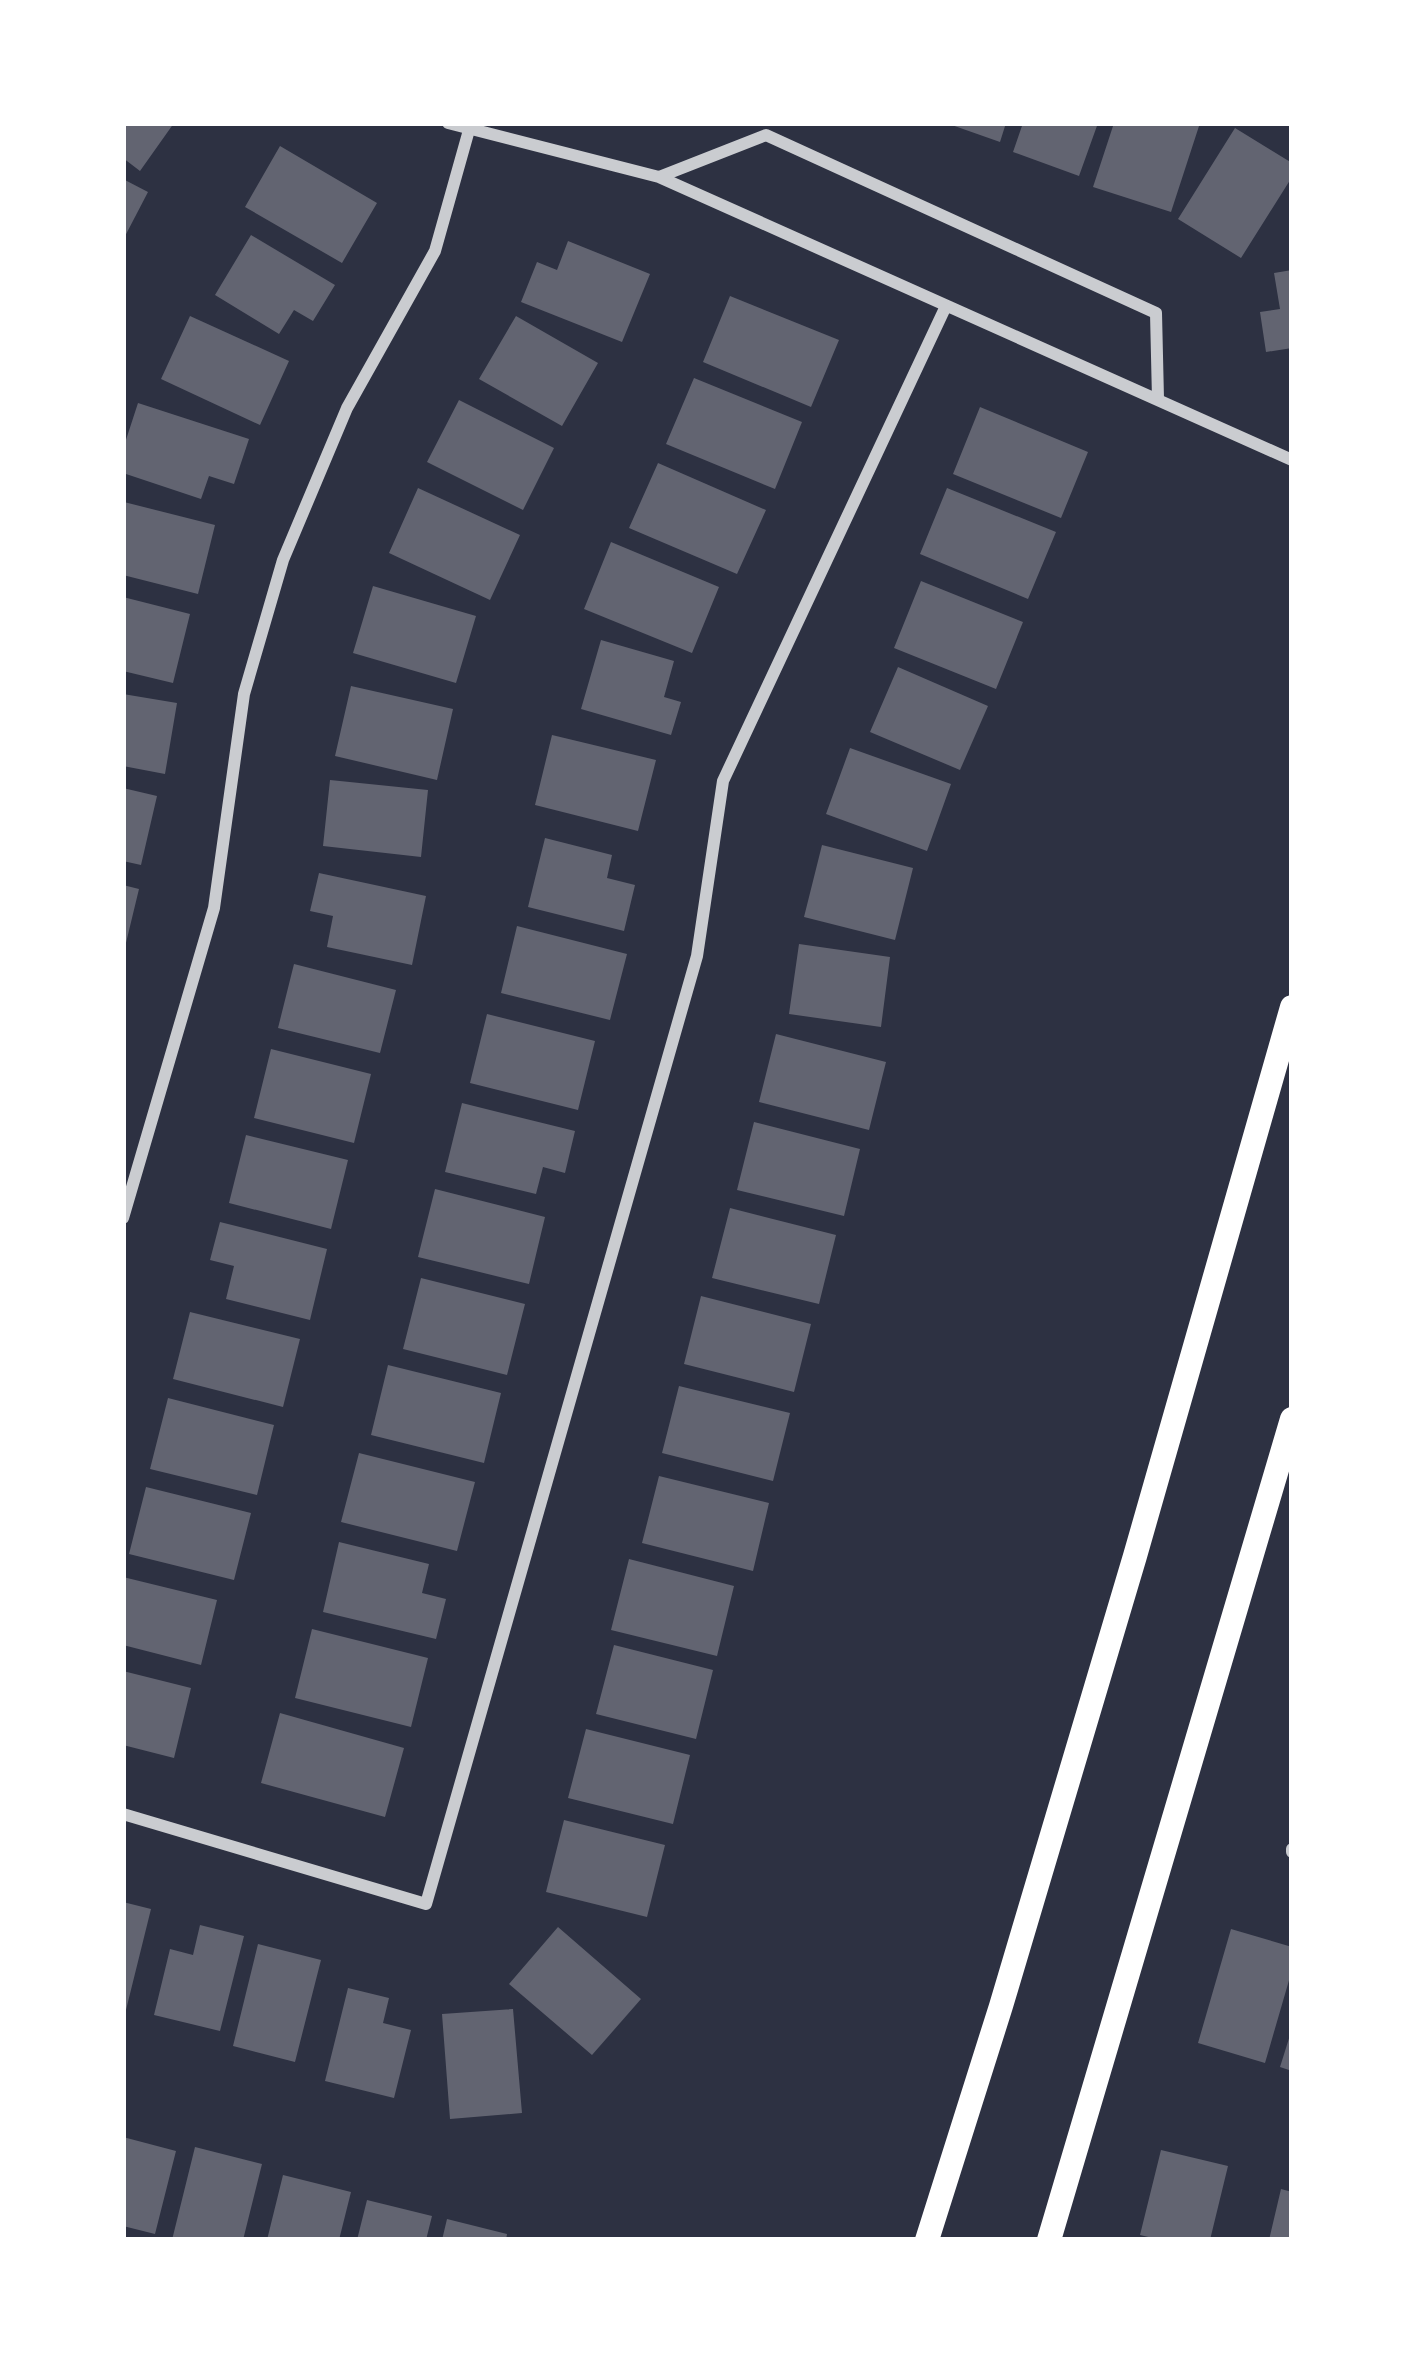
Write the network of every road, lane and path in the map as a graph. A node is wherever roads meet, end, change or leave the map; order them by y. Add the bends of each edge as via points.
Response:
1 (448, 123) edge
2 (469, 130) junction
3 (659, 177) junction
4 (946, 306) junction
5 (1158, 399) junction
6 (1292, 460) edge
7 (1292, 1007) edge
8 (123, 1218) edge
9 (1292, 1418) edge
10 (123, 1814) edge
11 (927, 2240) edge
12 (1049, 2240) edge

1 - 2 street
2 - 3 street
2 - 8 street via 435,251 347,408 283,560 244,694 214,908
3 - 4 street
3 - 5 street via 766,135 1156,313
4 - 5 street
4 - 10 street via 723,781 697,956 426,1904
5 - 6 street
7 - 11 main road
9 - 12 main road

